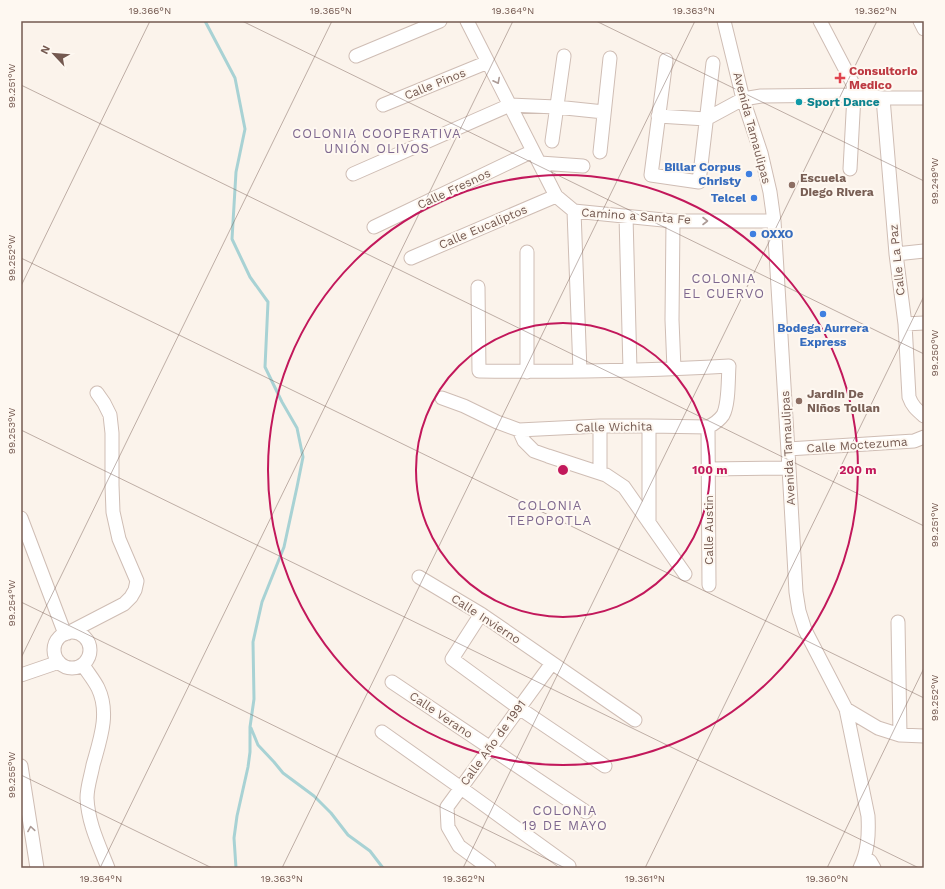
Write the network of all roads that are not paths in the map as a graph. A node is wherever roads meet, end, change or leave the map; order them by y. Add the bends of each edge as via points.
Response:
1 (440, 21) edge
2 (467, 21) edge
3 (724, 21) edge
4 (820, 21) edge
5 (920, 21) edge
6 (924, 29) edge
7 (356, 56) dead end
8 (564, 56) dead end
9 (610, 58) dead end
10 (666, 60) dead end
11 (488, 62) junction
12 (713, 63) dead end
13 (854, 95) junction
14 (882, 98) junction
15 (924, 98) edge
16 (743, 99) junction
17 (383, 105) dead end
18 (510, 105) junction
19 (556, 107) junction
20 (604, 112) junction
21 (658, 116) junction
22 (706, 119) junction
23 (552, 141) dead end
24 (534, 151) junction
25 (600, 152) dead end
26 (540, 163) junction
27 (583, 166) dead end
28 (850, 169) dead end
29 (353, 174) dead end
30 (556, 196) junction
31 (574, 212) junction
32 (626, 216) junction
33 (673, 220) junction
34 (774, 221) junction
35 (374, 227) dead end
36 (924, 251) edge
37 (527, 252) dead end
38 (896, 254) junction
39 (411, 258) dead end
40 (478, 287) dead end
41 (924, 323) edge
42 (905, 324) junction
43 (674, 369) junction
44 (630, 370) junction
45 (580, 371) junction
46 (528, 372) junction
47 (97, 394) dead end
48 (442, 398) dead end
49 (924, 416) edge
50 (600, 426) junction
51 (649, 426) junction
52 (708, 427) junction
53 (519, 430) junction
54 (924, 437) edge
55 (788, 449) junction
56 (709, 468) junction
57 (789, 468) junction
58 (600, 473) junction
59 (21, 518) edge
60 (649, 523) junction
61 (684, 574) dead end
62 (419, 577) dead end
63 (710, 585) dead end
64 (481, 614) junction
65 (898, 622) dead end
66 (67, 633) junction
67 (59, 662) junction
68 (552, 663) junction
69 (83, 665) junction
70 (21, 674) edge
71 (392, 682) dead end
72 (519, 708) junction
73 (846, 709) junction
74 (635, 720) dead end
75 (382, 732) dead end
76 (900, 735) junction
77 (924, 736) edge
78 (490, 748) junction
79 (21, 766) edge
80 (605, 766) dead end
81 (461, 788) junction
82 (586, 812) dead end
83 (863, 862) edge
84 (569, 866) dead end
85 (37, 868) edge
86 (108, 868) edge
87 (489, 868) edge
88 (874, 868) edge

1 - 7 street
2 - 11 street, Camino a Santa Fe
3 - 16 street, Avenida Tamaulipas
4 - 13 street via 853,84
5 - 6 street
8 - 19 street
9 - 20 street
10 - 21 street
11 - 17 street, Calle Pinos
11 -> 18 street, Camino a Santa Fe
12 - 22 street
13 - 14 street
13 - 16 street via 761,96
13 - 28 street
14 - 15 street
14 - 38 street, Calle La Paz
16 - 22 street
16 - 34 street, Avenida Tamaulipas via 761,153
18 - 19 street
18 - 24 street, Camino a Santa Fe
18 - 29 street
19 - 20 street
19 - 23 street
20 - 25 street
21 - 22 street
21 - 22 street via 650,175 699,182
24 - 26 street, Camino a Santa Fe
24 - 35 street, Calle Fresnos
26 - 27 street
26 - 30 street, Camino a Santa Fe
30 - 31 street, Camino a Santa Fe
30 - 39 street, Calle Eucaliptos
31 - 32 street, Camino a Santa Fe
31 - 45 street
32 - 33 street, Camino a Santa Fe
32 - 44 street
33 -> 34 street, Camino a Santa Fe
33 - 43 street
34 - 55 street, Avenida Tamaulipas
36 - 38 street
37 - 46 street
38 - 42 street, Calle La Paz
40 - 46 street via 479,371
41 - 42 street
42 - 49 street, Calle La Paz via 909,397 914,408
43 - 44 street
43 - 52 street via 729,366 726,405 716,423
44 - 45 street
45 - 46 street
47 - 66 street via 110,415 113,512 119,539 136,581 135,590 124,604
48 - 53 street
50 - 51 street, Calle Wichita
50 - 53 street, Calle Wichita
50 - 58 street
51 - 52 street, Calle Wichita
51 - 60 street
52 - 56 street, Calle Austin
53 - 58 street via 524,441 534,451
54 - 55 street, Calle Moctezuma via 914,441
55 - 57 street, Avenida Tamaulipas
56 - 57 street
56 - 63 street, Calle Austin
57 - 73 street, Avenida Tamaulipas via 799,611 805,630
58 - 60 street via 624,487
59 - 66 street
60 - 61 street
62 - 64 street, Calle Invierno
64 - 68 street, Calle Invierno
64 - 72 street via 452,660
65 - 76 street
66 - 67 street via 60,637 54,646
66 - 69 street via 75,632 82,635 90,646 88,660
67 - 69 street via 70,668
67 - 70 street
68 - 72 street, Calle Año de 1991
68 - 74 street, Calle Invierno
69 - 86 street via 98,688 104,717 87,797 91,823
71 - 78 street, Calle Verano
72 - 78 street, Calle Año de 1991
72 - 80 street
73 - 76 street via 878,728
73 - 83 street, Avenida Tamaulipas via 868,816
75 - 81 street
76 - 77 street
78 - 81 street, Calle Año de 1991
78 - 82 street, Calle Verano
85 -> 79 street
81 - 84 street
81 - 87 street, Calle Año de 1991 via 447,807 448,827 459,846
83 - 88 street via 870,860

